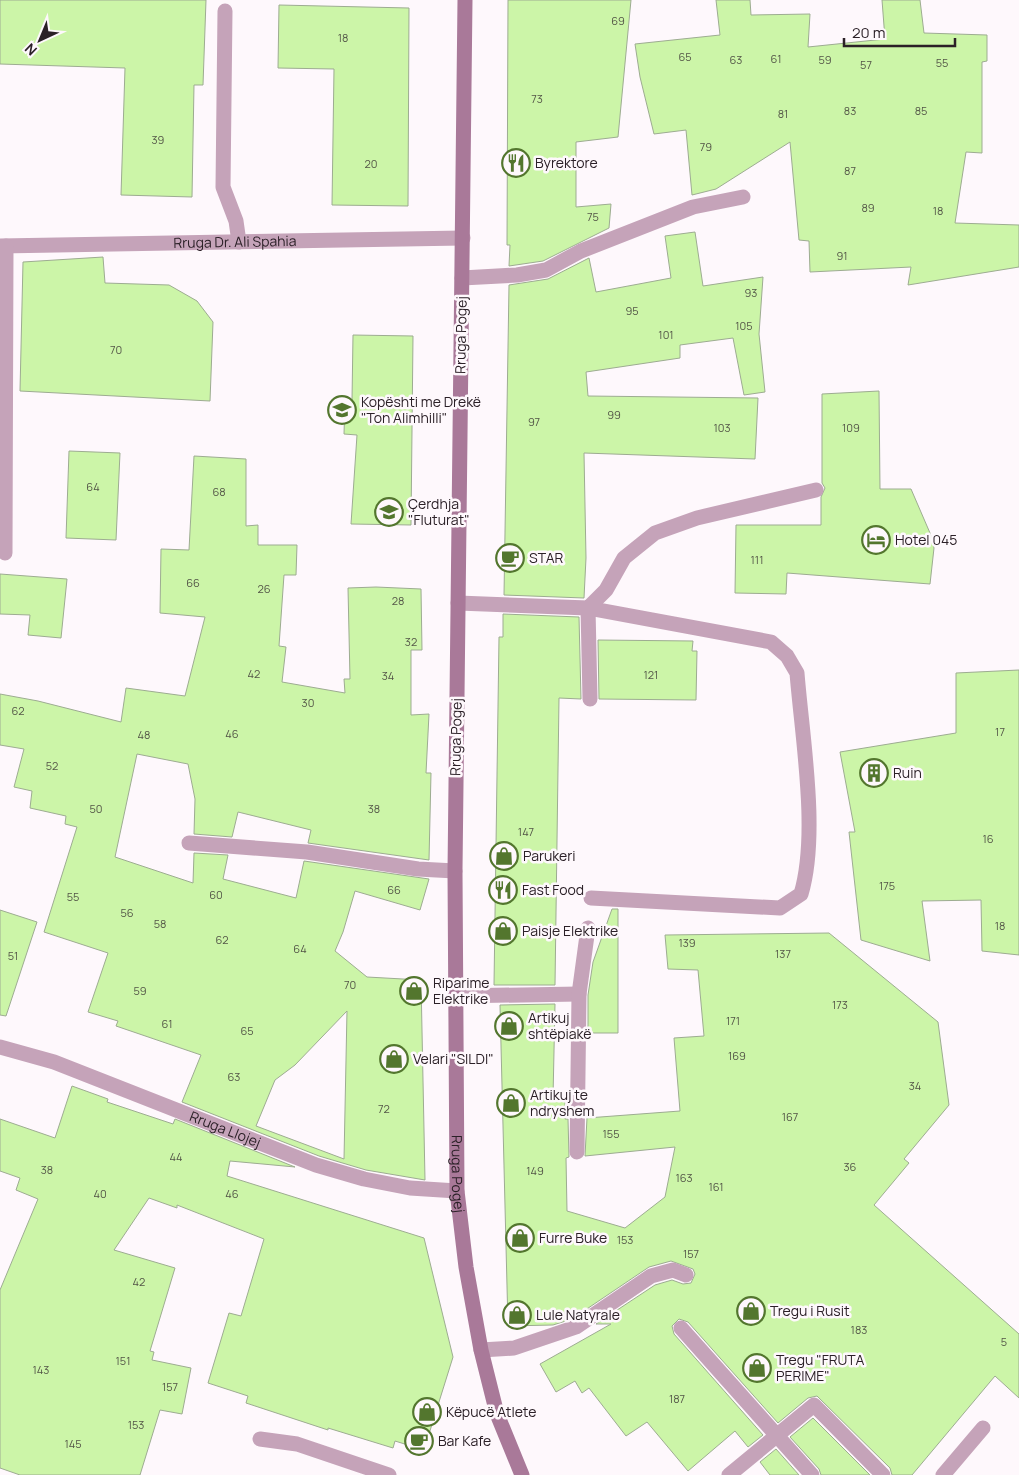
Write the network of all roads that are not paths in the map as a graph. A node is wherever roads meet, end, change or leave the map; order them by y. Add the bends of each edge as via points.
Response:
1 (464, 0) edge
2 (225, 11) dead end
3 (743, 197) dead end
4 (463, 238) junction
5 (239, 242) junction
6 (3, 246) edge
7 (462, 278) junction
8 (3, 422) edge
9 (816, 490) dead end
10 (5, 553) dead end
11 (458, 603) junction
12 (588, 608) junction
13 (590, 699) dead end
14 (189, 843) dead end
15 (455, 871) junction
16 (591, 898) dead end
17 (588, 928) dead end
18 (579, 994) junction
19 (455, 996) junction
20 (0, 1047) edge
21 (577, 1152) dead end
22 (457, 1191) junction
23 (686, 1275) dead end
24 (681, 1328) dead end
25 (481, 1350) junction
26 (982, 1428) dead end
27 (776, 1435) junction
28 (260, 1439) dead end
29 (738, 1472) edge
30 (389, 1475) edge
31 (522, 1475) edge
32 (812, 1475) edge
33 (883, 1475) edge
34 (943, 1475) edge

1 - 4 main road, Rruga Pogej
2 - 5 street via 224,187 236,221
3 - 7 street, Rruga Pogej via 693,207 581,252 546,270
4 - 5 street, Rruga Dr. Ali Spahia
4 - 7 main road, Rruga Pogej
5 - 6 street, Rruga Dr. Ali Spahia
6 - 8 street, Rruga Dr. Ali Spahia
7 - 11 main road, Rruga Pogej
8 - 10 street, Rruga Dr. Ali Spahia
9 - 12 street via 697,518 655,533 624,558 606,590
11 - 12 street
11 - 15 main road, Rruga Pogej
12 - 13 street
12 - 16 street via 771,642 787,656 797,673 808,810 807,875 801,894 780,908
14 - 15 street via 307,852 418,869
15 - 19 main road, Rruga Pogej
17 - 18 street
18 - 19 street
18 - 21 street
19 - 22 main road, Rruga Pogej
20 - 22 street, Rruga Llojej via 54,1062 316,1165 410,1188
22 - 25 main road, Rruga Pogej
23 - 25 street via 673,1270 651,1276 576,1326 514,1348
24 - 27 street
25 - 31 main road, Rruga Pogej via 497,1414
26 - 34 street
27 - 29 street
27 - 32 street
27 - 33 street via 814,1405
28 - 30 street via 297,1444

